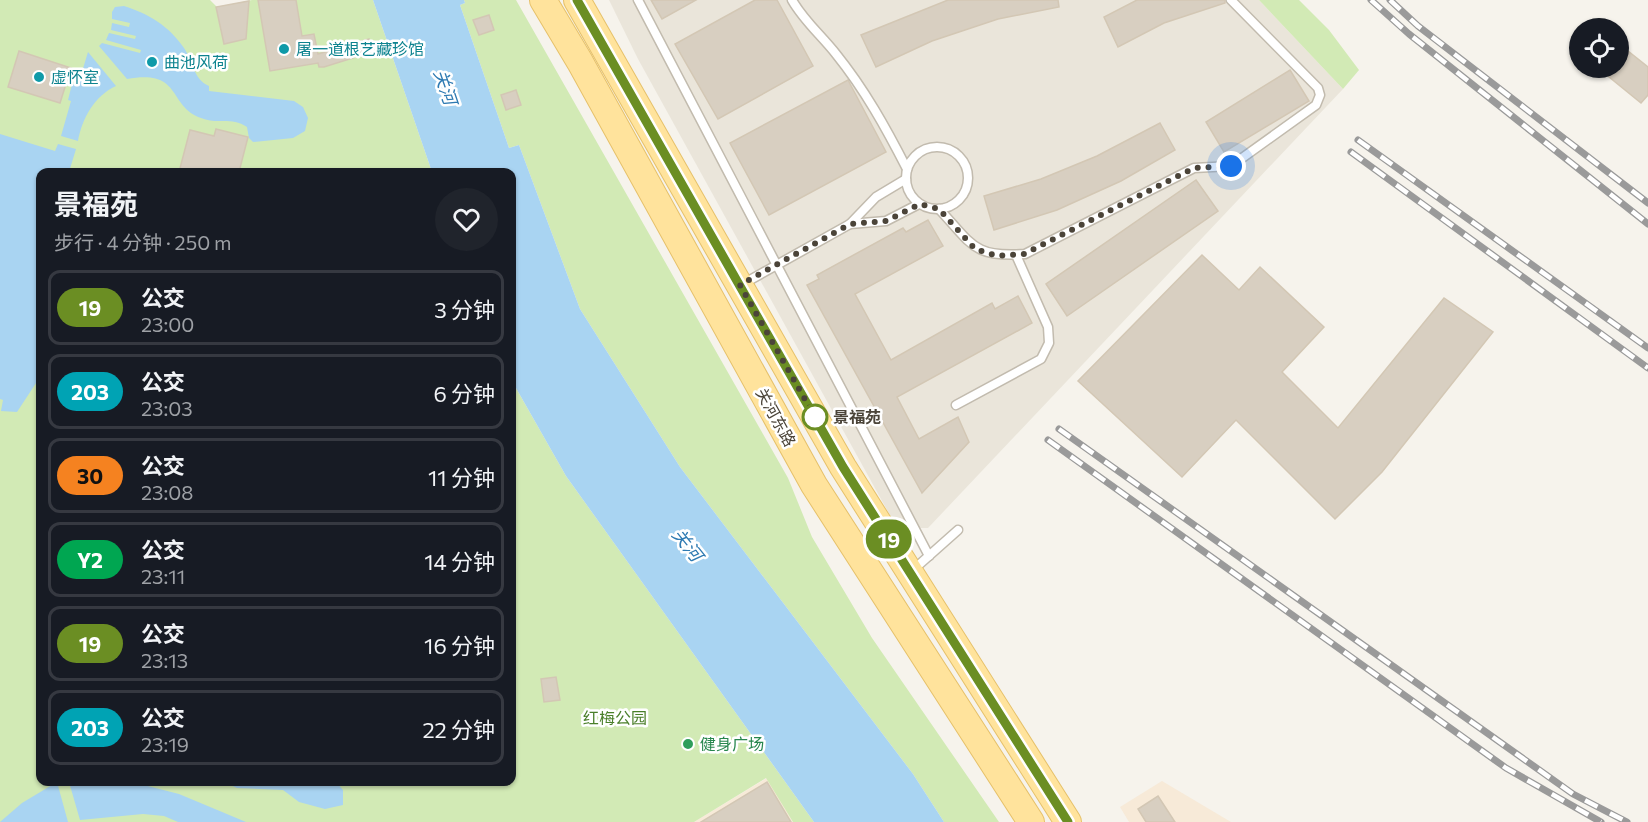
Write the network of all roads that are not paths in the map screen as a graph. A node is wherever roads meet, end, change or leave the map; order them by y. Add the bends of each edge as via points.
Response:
1 (543, 0) edge
2 (577, 0) edge
3 (638, 0) edge
4 (792, 0) edge
5 (1231, 0) edge
6 (907, 169) junction
7 (906, 179) junction
8 (920, 204) junction
9 (939, 209) junction
10 (850, 224) junction
11 (1016, 255) junction
12 (777, 265) junction
13 (740, 285) junction
14 (956, 405) dead end
15 (958, 530) dead end
16 (919, 564) junction
17 (1031, 822) edge
18 (1068, 822) edge

1 - 17 main road, 关河东路 via 814,485
2 - 13 main road, 关河东路
3 - 12 lane
4 - 6 lane via 875,107
5 - 11 lane via 1318,88 1316,105 1231,166 1194,168
6 - 7 lane
6 - 9 lane via 918,153 936,147 956,153 963,161 967,171 965,192
7 - 8 lane via 912,197
7 - 10 lane via 876,197
8 - 9 lane
8 - 10 lane via 886,221
9 - 11 lane via 975,249 997,256
10 - 12 lane
11 - 14 lane via 1048,327 1049,343 1041,359
12 - 13 lane
12 - 16 lane
13 - 16 main road, 关河东路 via 843,467
15 - 16 lane
16 - 18 main road, 关河东路

